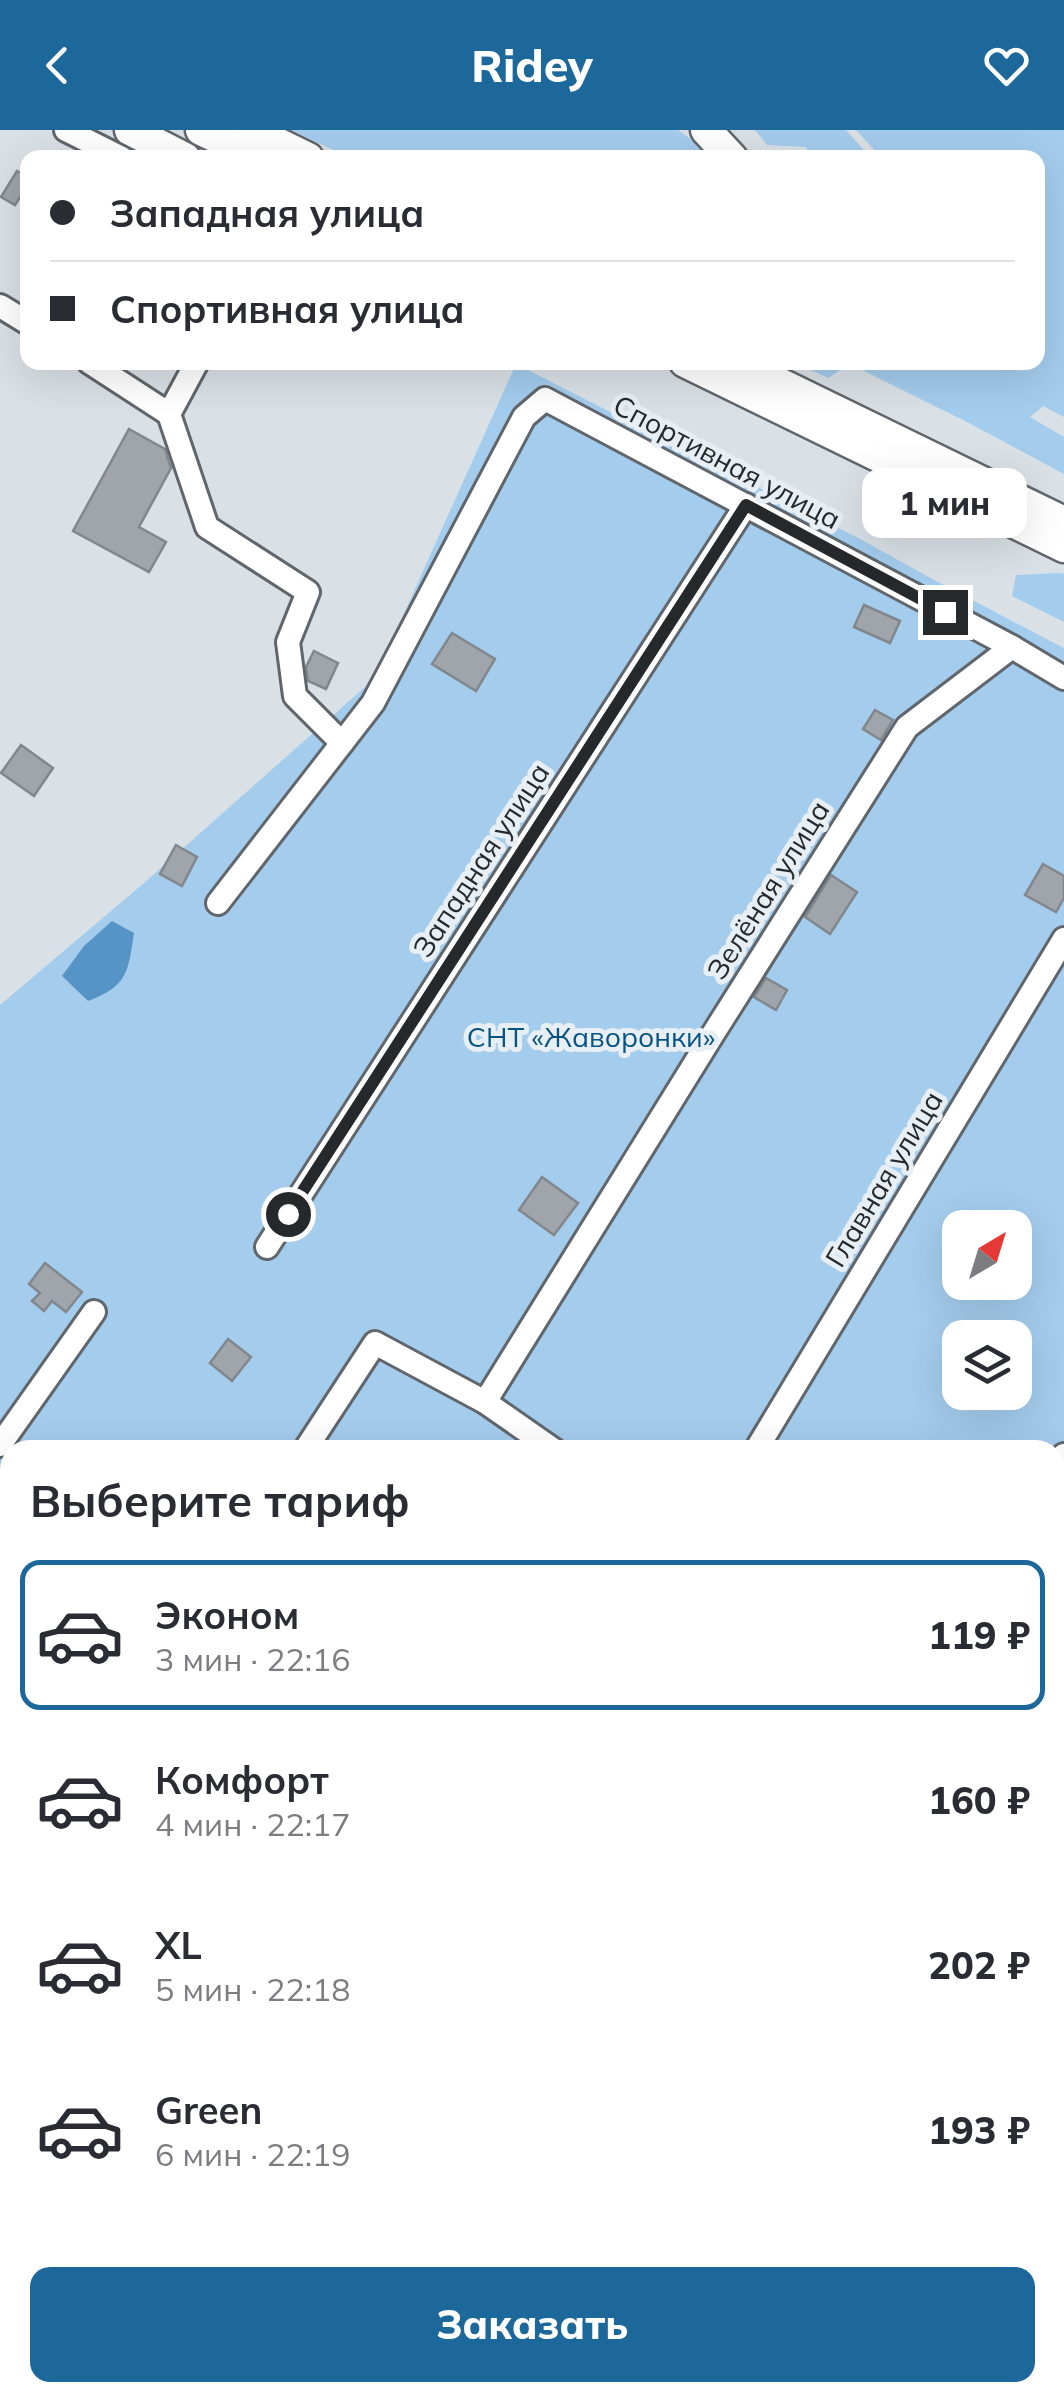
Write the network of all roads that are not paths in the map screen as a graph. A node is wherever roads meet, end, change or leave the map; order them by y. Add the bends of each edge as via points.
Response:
1 (66, 130) edge
2 (130, 130) edge
3 (201, 130) edge
4 (251, 130) edge
5 (706, 130) edge
6 (106, 150) edge
7 (169, 150) edge
8 (242, 150) edge
9 (292, 150) edge
10 (725, 150) edge
11 (101, 370) edge
12 (193, 370) edge
13 (701, 370) edge
14 (752, 370) edge
15 (170, 414) junction
16 (746, 505) junction
17 (1064, 522) edge
18 (1064, 547) edge
19 (1012, 647) junction
20 (1064, 678) edge
21 (342, 743) junction
22 (218, 904) dead end
23 (1064, 938) edge
24 (267, 1246) dead end
25 (94, 1312) dead end
26 (485, 1402) junction
27 (4, 1440) edge
28 (312, 1440) edge
29 (540, 1440) edge
30 (762, 1440) edge

1 - 6 street
2 - 7 main road
3 - 8 main road
4 - 9 main road
5 - 10 main road
11 - 15 street
12 - 15 street
13 - 18 main road
14 - 17 main road
15 - 21 street via 207,527 308,592 288,642 295,696
16 - 19 street, Спортивная улица
16 - 21 street, Спортивная улица via 545,399 524,417 373,703
16 - 24 street, Западная улица
19 - 20 street, Спортивная улица
19 - 26 street, Зелёная улица via 907,727
21 - 22 street
23 - 30 street, Главная улица
25 - 27 street
26 - 28 street via 375,1344
26 - 29 street

